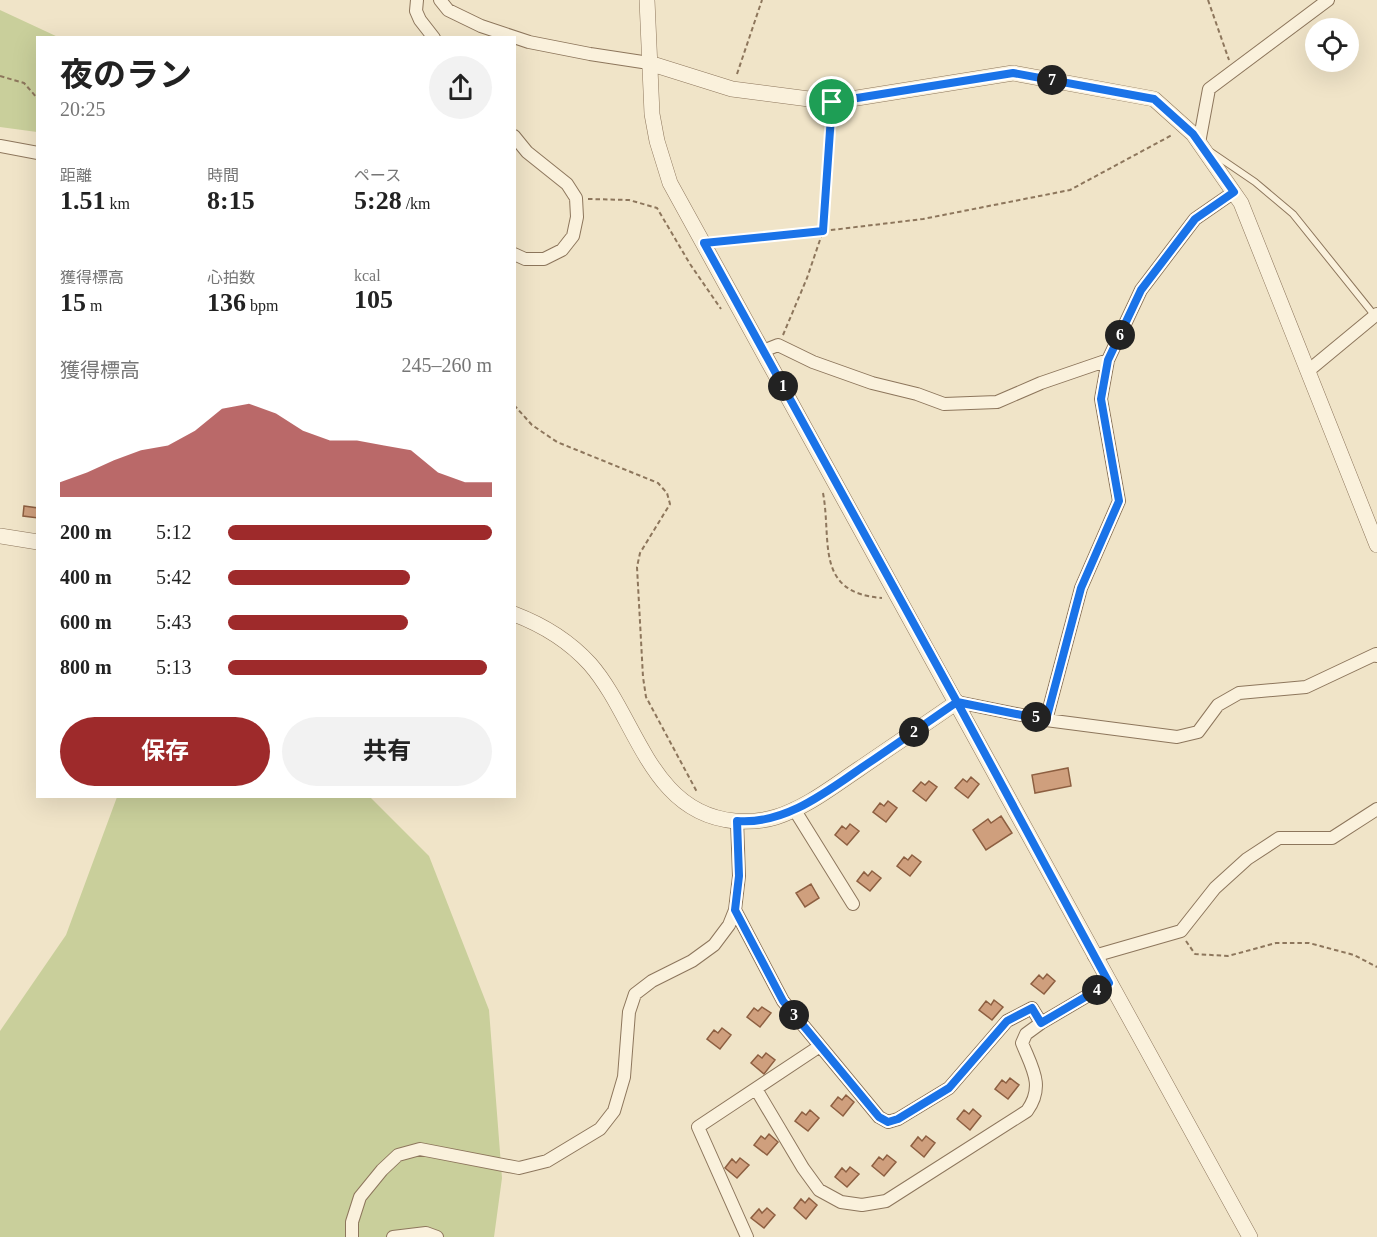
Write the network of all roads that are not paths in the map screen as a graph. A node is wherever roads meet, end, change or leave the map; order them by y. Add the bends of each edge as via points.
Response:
1 (417, 0) edge
2 (440, 0) edge
3 (647, 0) edge
4 (1328, 0) edge
5 (432, 36) edge
6 (511, 36) edge
7 (516, 38) edge
8 (649, 63) junction
9 (516, 138) edge
10 (1199, 143) junction
11 (0, 146) edge
12 (36, 153) edge
13 (1234, 192) junction
14 (516, 256) edge
15 (1376, 315) edge
16 (770, 348) junction
17 (1108, 360) junction
18 (1308, 371) junction
19 (0, 536) edge
20 (36, 542) edge
21 (1377, 545) edge
22 (516, 615) edge
23 (1377, 656) edge
24 (957, 702) junction
25 (1046, 720) junction
26 (794, 809) junction
27 (1377, 809) edge
28 (737, 821) junction
29 (853, 904) dead end
30 (735, 910) junction
31 (1094, 956) junction
32 (1109, 983) junction
33 (1041, 1023) junction
34 (820, 1046) junction
35 (756, 1089) junction
36 (352, 1237) edge
37 (393, 1237) edge
38 (437, 1237) edge
39 (747, 1237) edge
40 (1250, 1237) edge

1 - 5 street via 416,11
2 - 6 street via 448,10
3 - 8 street
4 - 10 street via 1209,89
7 - 8 street
8 - 10 street via 732,88 832,102 1013,73 1154,99
8 - 16 street via 652,114 670,183
9 - 14 street via 567,184 576,198 577,217 573,236 562,250 544,259
10 - 13 street
10 - 15 lane via 1293,214
11 - 12 street
13 - 17 street via 1195,219 1141,290
13 - 18 street
15 - 18 street
16 - 17 street via 944,404 997,402
16 - 24 street
17 - 25 street via 1101,399 1119,501 1081,588
18 - 21 street
19 - 20 street
22 - 28 street via 550,631 591,666 666,786 703,813
23 - 25 street via 1306,687 1239,693 1218,705 1198,732 1177,737
24 - 25 street
24 - 26 street
24 - 31 street
26 - 28 street via 775,818
26 - 29 street
27 - 31 street via 1332,838 1279,838 1247,859 1215,888 1181,932
28 - 30 street via 739,876
30 - 34 street via 783,1001
30 - 36 street via 714,945 635,994 629,1012 624,1077 614,1112 600,1129 547,1161 519,1168 420,1149 398,1155 360,1197
31 - 32 street
32 - 33 street
32 - 40 street
33 - 34 street via 1032,1008 1007,1021 949,1088 888,1122 879,1117
33 - 35 street via 1026,1034 1022,1043 1037,1090 1027,1111 886,1201 862,1205 841,1202 819,1190
34 - 35 street
35 - 39 street via 698,1127
37 - 38 street via 426,1233

